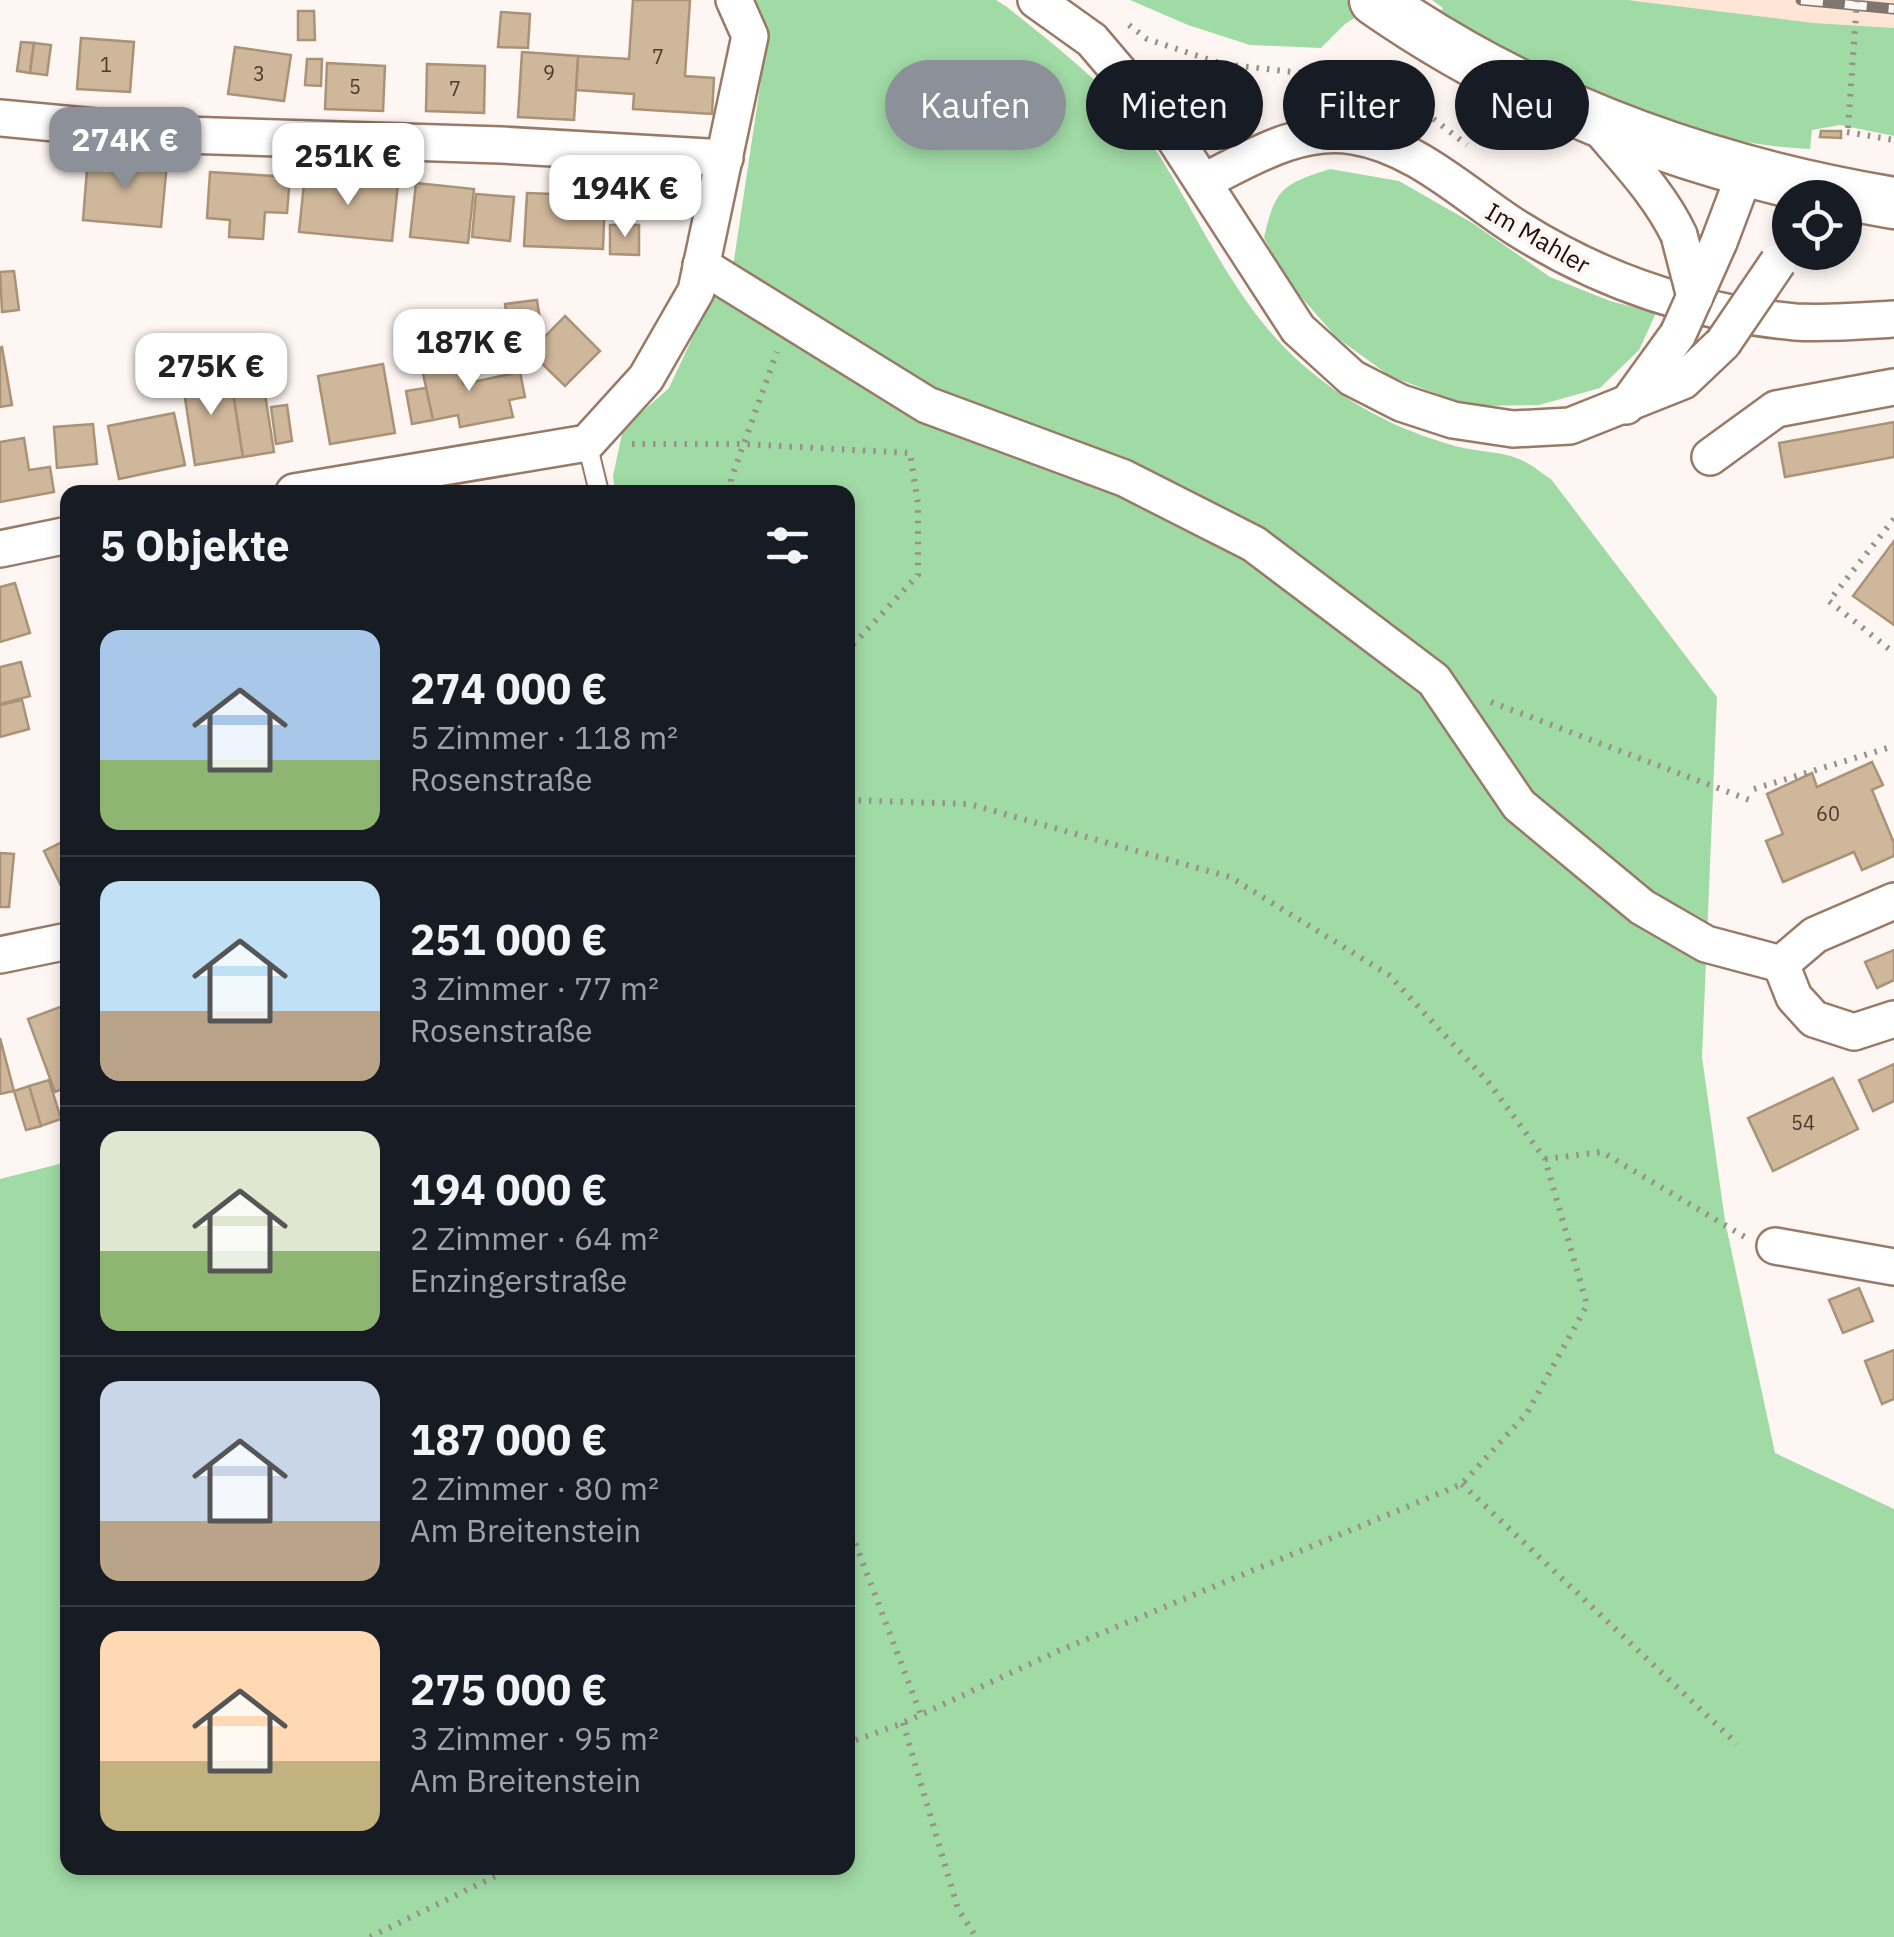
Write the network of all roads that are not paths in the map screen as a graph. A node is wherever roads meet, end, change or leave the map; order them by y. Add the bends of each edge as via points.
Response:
1 (734, 0) edge
2 (1036, 0) edge
3 (1387, 8) edge
4 (0, 118) edge
5 (1591, 118) junction
6 (724, 158) junction
7 (1745, 173) junction
8 (1772, 181) edge
9 (1203, 182) junction
10 (1862, 199) edge
11 (1894, 202) edge
12 (701, 265) junction
13 (1772, 270) edge
14 (1695, 297) junction
15 (1894, 319) edge
16 (1894, 387) edge
17 (1625, 406) junction
18 (587, 444) junction
19 (1710, 458) dead end
20 (337, 485) edge
21 (597, 485) edge
22 (60, 537) edge
23 (0, 548) edge
24 (1894, 901) edge
25 (60, 943) edge
26 (0, 955) edge
27 (1781, 964) junction
28 (1894, 1019) edge
29 (1775, 1246) dead end
30 (1894, 1267) edge

1 - 6 street via 750,36
2 - 9 street via 1092,40
3 - 5 main road via 1480,64
4 - 6 street via 182,135
5 - 7 main road
5 - 14 street, bridge via 1667,210
6 - 12 street
7 - 8 main road
7 - 14 street, bridge
9 - 15 street, Im Mahler via 1281,144 1352,136 1418,160 1533,238 1619,282 1756,317
9 - 17 street via 1298,329 1352,378 1453,420 1513,429 1570,426
10 - 11 main road
12 - 18 street via 696,291 646,378
12 - 27 street via 927,405 1124,478 1254,544 1434,680 1519,805 1642,906 1706,944
13 - 17 street, bridge via 1723,343 1684,380
14 - 17 street, bridge via 1678,334
16 - 19 street via 1776,409
18 - 20 street
18 - 21 lane
22 - 23 street
24 - 27 street via 1815,936
25 - 26 street
27 - 28 street via 1794,997 1814,1019 1854,1032
29 - 30 street

